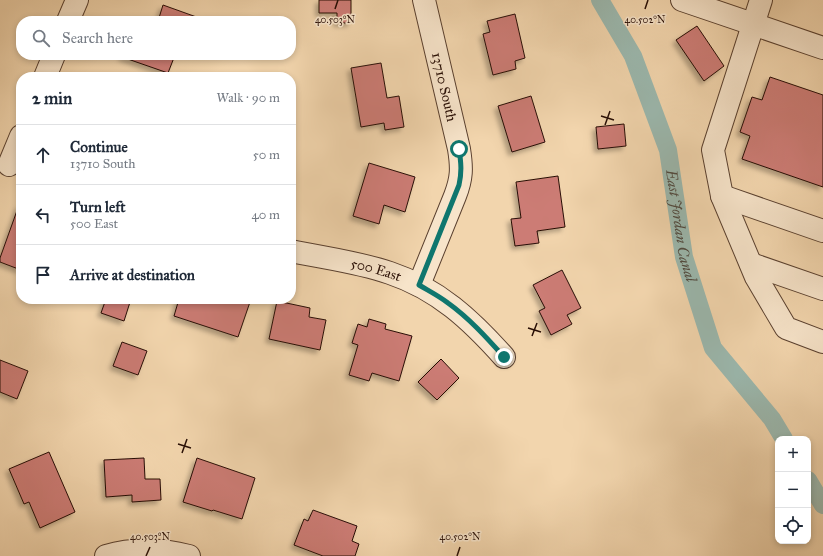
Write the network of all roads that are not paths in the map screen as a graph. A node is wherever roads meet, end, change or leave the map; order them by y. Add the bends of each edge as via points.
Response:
1 (77, 0) edge
2 (424, 0) edge
3 (682, 0) edge
4 (761, 0) edge
5 (70, 16) edge
6 (752, 24) junction
7 (823, 48) edge
8 (52, 60) edge
9 (47, 72) edge
10 (16, 149) edge
11 (10, 165) edge
12 (722, 196) junction
13 (823, 231) edge
14 (296, 252) edge
15 (751, 264) junction
16 (419, 285) junction
17 (823, 289) edge
18 (823, 342) edge
19 (504, 357) dead end
20 (185, 555) edge
21 (106, 556) edge

1 - 5 street
2 - 16 street, 13710 South via 459,149 462,173 456,196
3 - 6 street
4 - 6 street
6 - 7 street
6 - 12 street via 713,150
8 - 9 street
10 - 11 street
12 - 13 street
12 - 15 street
14 - 16 street, 500 East via 391,273
15 - 17 street
15 - 18 street via 786,328
16 - 19 street, 500 East via 462,314
20 - 21 street via 137,551

